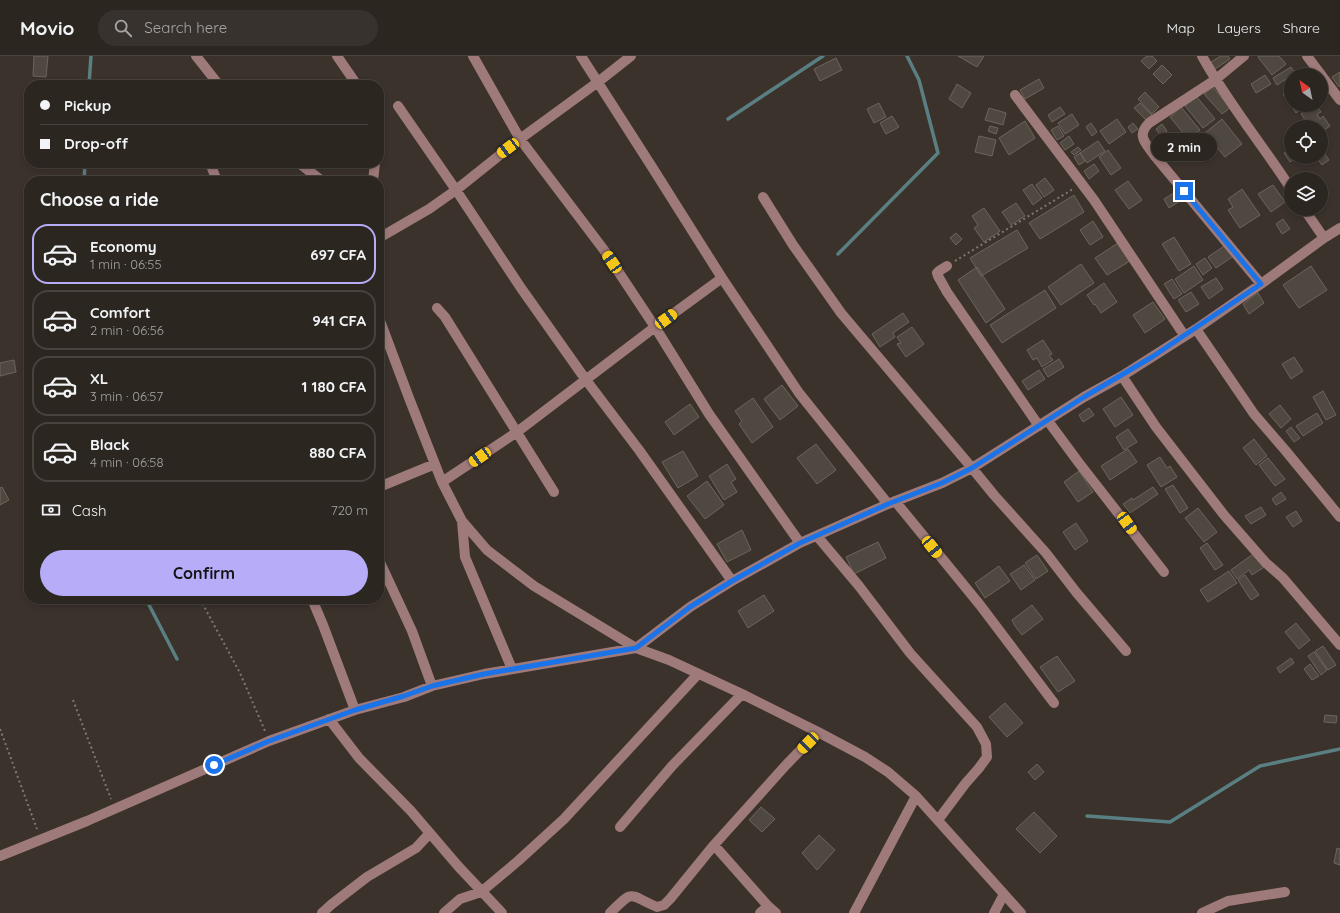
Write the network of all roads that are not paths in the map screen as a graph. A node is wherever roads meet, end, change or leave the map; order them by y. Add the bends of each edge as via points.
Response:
1 (196, 56) edge
2 (337, 56) edge
3 (473, 56) edge
4 (581, 56) edge
5 (631, 56) edge
6 (1202, 56) edge
7 (1244, 56) edge
8 (1308, 56) edge
9 (215, 80) edge
10 (354, 80) edge
11 (1215, 80) junction
12 (598, 82) junction
13 (1015, 95) dead end
14 (1340, 100) edge
15 (398, 106) dead end
16 (520, 139) junction
17 (305, 168) edge
18 (316, 176) edge
19 (1284, 178) edge
20 (456, 190) junction
21 (763, 197) dead end
22 (1309, 216) edge
23 (1340, 228) edge
24 (384, 235) edge
25 (1324, 238) junction
26 (948, 266) road end
27 (722, 278) junction
28 (1261, 284) junction
29 (437, 308) dead end
30 (655, 327) junction
31 (1196, 329) junction
32 (384, 331) edge
33 (1184, 335) junction
34 (1122, 376) junction
35 (586, 380) junction
36 (1048, 420) junction
37 (1039, 426) junction
38 (517, 432) junction
39 (435, 464) junction
40 (972, 468) junction
41 (442, 482) junction
42 (384, 485) edge
43 (554, 492) dead end
44 (892, 502) junction
45 (1340, 517) edge
46 (462, 521) junction
47 (818, 536) junction
48 (800, 543) junction
49 (384, 571) edge
50 (1164, 572) dead end
51 (732, 581) junction
52 (314, 604) edge
53 (1340, 645) edge
54 (636, 648) junction
55 (1126, 651) dead end
56 (512, 669) junction
57 (698, 674) junction
58 (432, 686) junction
59 (742, 694) junction
60 (1054, 703) dead end
61 (355, 710) junction
62 (329, 719) junction
63 (818, 732) junction
64 (916, 796) junction
65 (938, 820) junction
66 (620, 827) dead end
67 (430, 833) junction
68 (714, 845) junction
69 (0, 856) edge
70 (481, 892) junction
71 (1285, 892) dead end
72 (1004, 894) junction
73 (768, 906) junction
74 (322, 913) edge
75 (444, 913) edge
76 (502, 913) edge
77 (610, 913) edge
78 (760, 913) edge
79 (776, 913) edge
80 (854, 913) edge
81 (994, 913) edge
82 (1021, 913) edge
83 (1202, 913) edge

1 - 9 street
2 - 10 street
3 - 16 street
4 - 12 street
5 - 12 street
6 - 11 street
7 - 11 street
8 - 14 street
11 - 19 street
11 - 28 street via 1149,123 1143,129 1142,135 1154,155
12 - 16 street
12 - 27 street
13 - 33 street via 1082,183
15 - 20 street
16 - 20 street
16 - 30 street via 604,250
17 - 18 street
20 - 24 street
20 - 35 street
21 - 40 street via 841,313
22 - 25 street
23 - 25 street
25 - 28 street
26 - 37 street via 937,273 947,292
27 - 30 street
27 - 44 street via 799,393
28 - 31 street
29 - 38 street
30 - 35 street
30 - 48 street via 709,414
31 - 33 street
31 - 45 street via 1254,414
32 - 39 street
33 - 34 street
34 - 36 street
34 - 53 street via 1156,427 1224,515 1266,563 1283,578
35 - 38 street
35 - 51 street
36 - 37 street
36 - 50 street
37 - 40 street
38 - 41 street
38 - 43 street
39 - 41 street
39 - 42 street
40 - 44 street via 942,483
40 - 55 street
41 - 46 street
44 - 47 street
44 - 60 street via 980,605
46 - 54 street via 487,550 534,586
46 - 56 street via 465,557
47 - 48 street
47 - 65 street via 910,653 977,727 986,744 987,757
48 - 51 street
49 - 58 street via 412,631
51 - 54 street via 690,607
52 - 61 street
54 - 56 street
54 - 57 street
56 - 58 street
57 - 59 street
57 - 70 street via 564,819
58 - 61 street
59 - 63 street
59 - 66 street via 672,766
61 - 62 street
62 - 67 street via 359,758
62 - 69 street via 269,741 87,821
63 - 64 street via 888,772
63 - 68 street
64 - 65 street
64 - 80 street
65 - 72 street
67 - 70 street
67 - 74 street via 416,848 367,877
68 - 73 street
68 - 77 street via 664,904 657,907 630,896
70 - 75 street via 460,899
70 - 76 street
71 - 83 street via 1228,901
72 - 81 street
72 - 82 street
73 - 78 street
73 - 79 street

